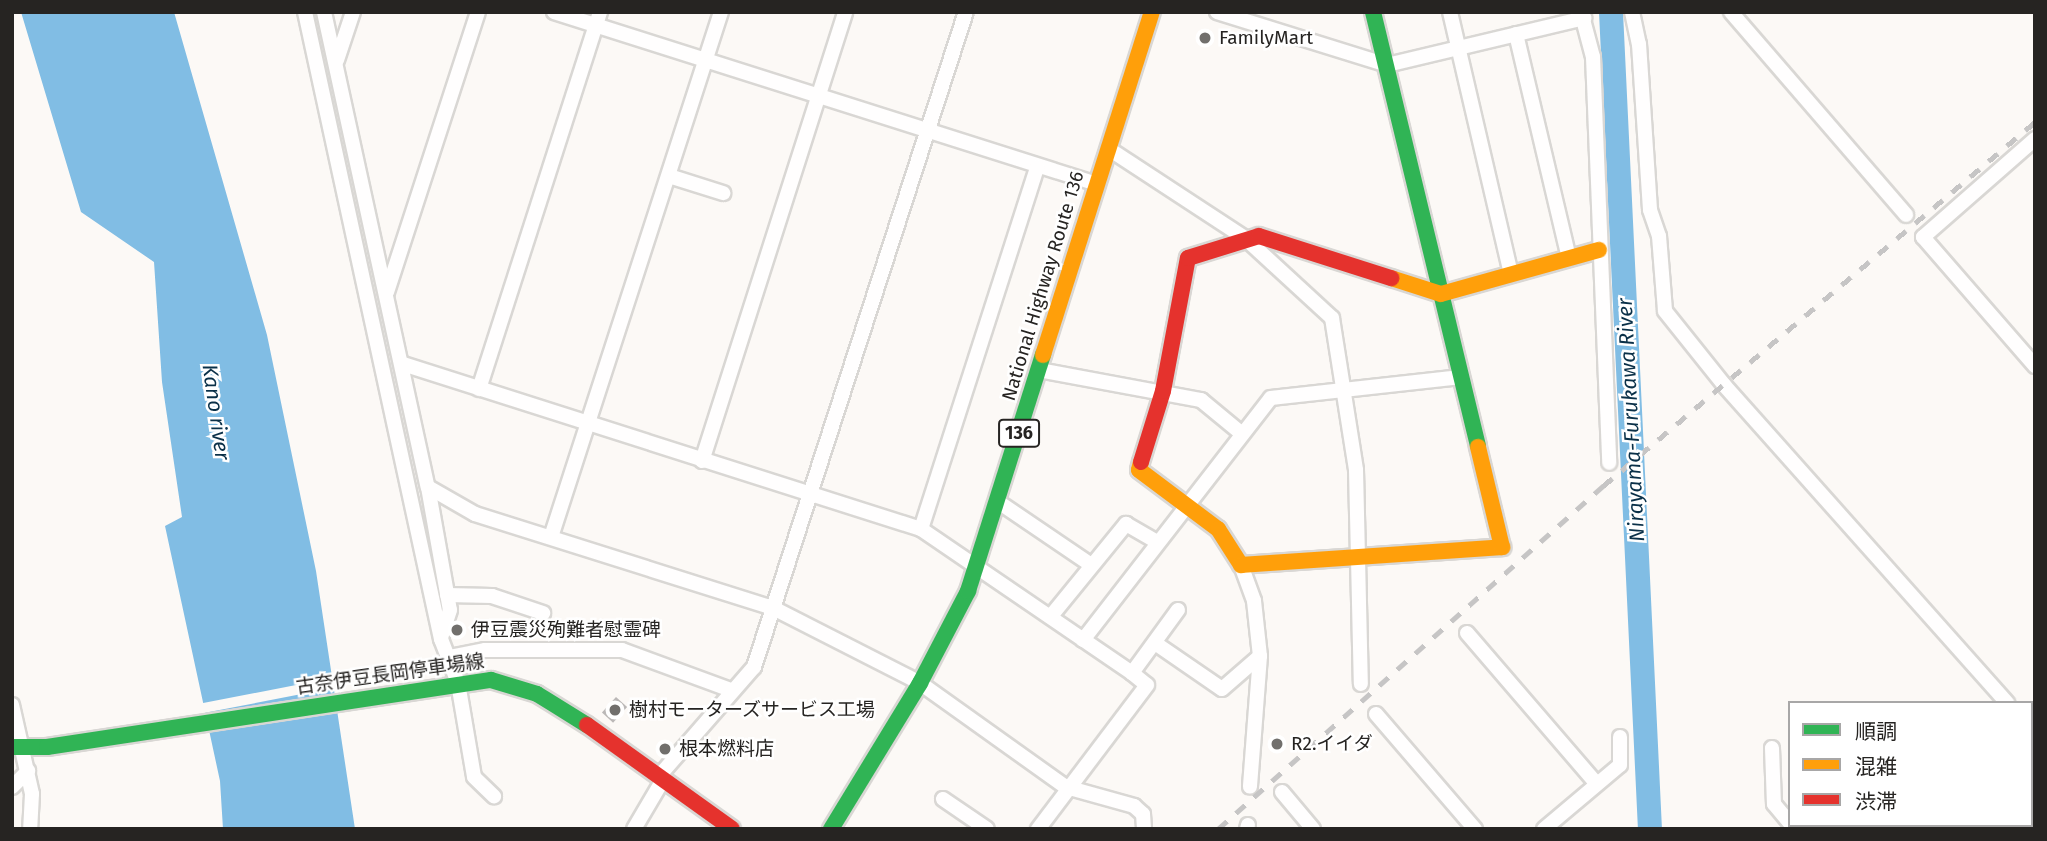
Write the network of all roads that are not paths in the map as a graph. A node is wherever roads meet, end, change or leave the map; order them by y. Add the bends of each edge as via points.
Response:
1 (305, 12) edge
2 (324, 12) edge
3 (353, 12) edge
4 (478, 12) edge
5 (554, 12) edge
6 (721, 12) edge
7 (845, 12) edge
8 (966, 12) edge
9 (1152, 12) edge
10 (1217, 12) edge
11 (1373, 12) edge
12 (1450, 12) edge
13 (1632, 12) edge
14 (1731, 12) edge
15 (1582, 15) edge
16 (598, 19) edge
17 (1516, 34) junction
18 (1458, 48) junction
19 (337, 60) junction
20 (706, 62) junction
21 (1387, 65) junction
22 (817, 97) junction
23 (928, 132) junction
24 (2035, 139) edge
25 (1109, 149) junction
26 (1037, 167) junction
27 (669, 176) junction
28 (1097, 184) junction
29 (723, 193) dead end
30 (1906, 215) dead end
31 (1245, 238) junction
32 (1600, 250) junction
33 (1569, 258) junction
34 (1511, 274) junction
35 (387, 293) junction
36 (1441, 294) junction
37 (403, 364) junction
38 (2035, 366) edge
39 (1039, 370) junction
40 (1461, 377) junction
41 (480, 389) junction
42 (1343, 390) junction
43 (1163, 391) junction
44 (589, 424) junction
45 (1241, 433) junction
46 (702, 461) junction
47 (1609, 463) dead end
48 (428, 487) junction
49 (811, 495) junction
50 (997, 501) junction
51 (1187, 504) junction
52 (921, 529) junction
53 (551, 537) junction
54 (1157, 542) junction
55 (1357, 557) junction
56 (976, 565) junction
57 (1091, 565) junction
58 (1241, 565) junction
59 (447, 595) junction
60 (773, 608) junction
61 (1178, 610) dead end
62 (543, 613) dead end
63 (1051, 616) junction
64 (1467, 633) dead end
65 (441, 639) junction
66 (1083, 640) junction
67 (1155, 643) junction
68 (1260, 656) junction
69 (449, 657) junction
70 (1132, 673) junction
71 (458, 682) junction
72 (920, 683) junction
73 (1361, 684) dead end
74 (731, 690) junction
75 (2005, 701) edge
76 (12, 705) edge
77 (1376, 714) dead end
78 (1620, 737) dead end
79 (17, 747) edge
80 (1772, 748) dead end
81 (28, 771) junction
82 (662, 776) junction
83 (1596, 783) junction
84 (1066, 787) junction
85 (12, 788) edge
86 (1250, 788) dead end
87 (1282, 792) dead end
88 (494, 796) dead end
89 (943, 799) dead end
90 (1788, 821) edge
91 (30, 829) edge
92 (634, 829) edge
93 (732, 829) edge
94 (831, 829) edge
95 (986, 829) edge
96 (1038, 829) edge
97 (1144, 829) edge
98 (1312, 829) edge
99 (1475, 829) edge
100 (1544, 829) edge

1 - 65 street
2 - 19 street
3 - 19 street
4 - 35 street
5 - 16 street
6 - 20 street
7 - 22 street
8 - 23 street
9 - 25 main road, National Highway Route 136 / 136
10 - 21 street
11 - 21 main road
12 - 18 street
13 - 75 street via 1639,44 1650,210 1659,236 1665,311 1724,385
14 - 30 street
15 - 17 street
15 - 32 street via 1593,57
16 - 20 street
16 - 41 street
17 - 18 street
17 - 33 street
18 - 21 street
18 - 34 street
19 - 35 street
20 - 22 street
20 - 27 street
21 - 36 main road
22 - 23 street
22 - 46 street
23 - 26 street
23 - 49 street
24 - 38 street via 1923,237
25 - 28 main road, National Highway Route 136 / 136
25 - 31 street
26 - 28 street
26 - 52 street
27 - 29 street
27 - 44 street
28 - 39 main road, National Highway Route 136 / 136
31 - 36 main road via 1259,236
31 - 42 street via 1332,318
31 - 43 main road via 1185,259
32 - 33 main road
32 - 47 street
33 - 34 main road
34 - 36 main road
35 - 37 street
36 - 40 main road
37 - 41 street
37 - 48 street
39 - 43 street
39 - 50 main road, National Highway Route 136 / 136
40 - 42 street
40 - 55 main road via 1502,547
41 - 44 street
42 - 45 street via 1271,398
42 - 55 street via 1356,470
43 - 45 street via 1206,402
43 - 51 main road via 1139,470
44 - 46 street
44 - 53 street
45 - 51 street
46 - 49 street
48 - 53 street via 475,514
48 - 59 street
49 - 52 street
49 - 60 street
50 - 56 main road, National Highway Route 136 / 136
50 - 57 street
51 - 54 street
51 - 58 main road via 1224,536
52 - 56 street
53 - 60 street
54 - 57 street via 1127,524
54 - 66 street
55 - 58 main road
55 - 73 street
56 - 63 street
56 - 72 main road, National Highway Route 136 / 136 via 954,622
57 - 63 street
58 - 68 street via 1254,601
59 - 62 street via 492,596
59 - 65 street via 450,610
60 - 72 street
60 - 74 street via 754,667
61 - 67 street
63 - 66 street
64 - 83 street
65 - 69 street
66 - 70 street
67 - 68 street via 1222,689
67 - 70 street
68 - 86 street
69 - 71 street
69 - 74 street via 485,650 622,650
70 - 84 street via 1147,685
71 - 79 main road, 古奈伊豆長岡停車場線 via 47,747
71 - 82 main road, 古奈伊豆長岡停車場線 via 491,680 537,694
71 - 88 street via 474,777
72 - 84 street
72 - 94 main road, National Highway Route 136 / 136
74 - 82 street
76 - 79 street
77 - 99 street
78 - 83 street via 1620,765
79 - 81 street
80 - 90 street via 1774,804
81 - 85 street
81 - 91 street
82 - 92 street
82 - 93 main road, 古奈伊豆長岡停車場線
83 - 100 street
84 - 96 street
84 - 97 street via 1133,806 1143,814
87 - 98 street
89 - 95 street

